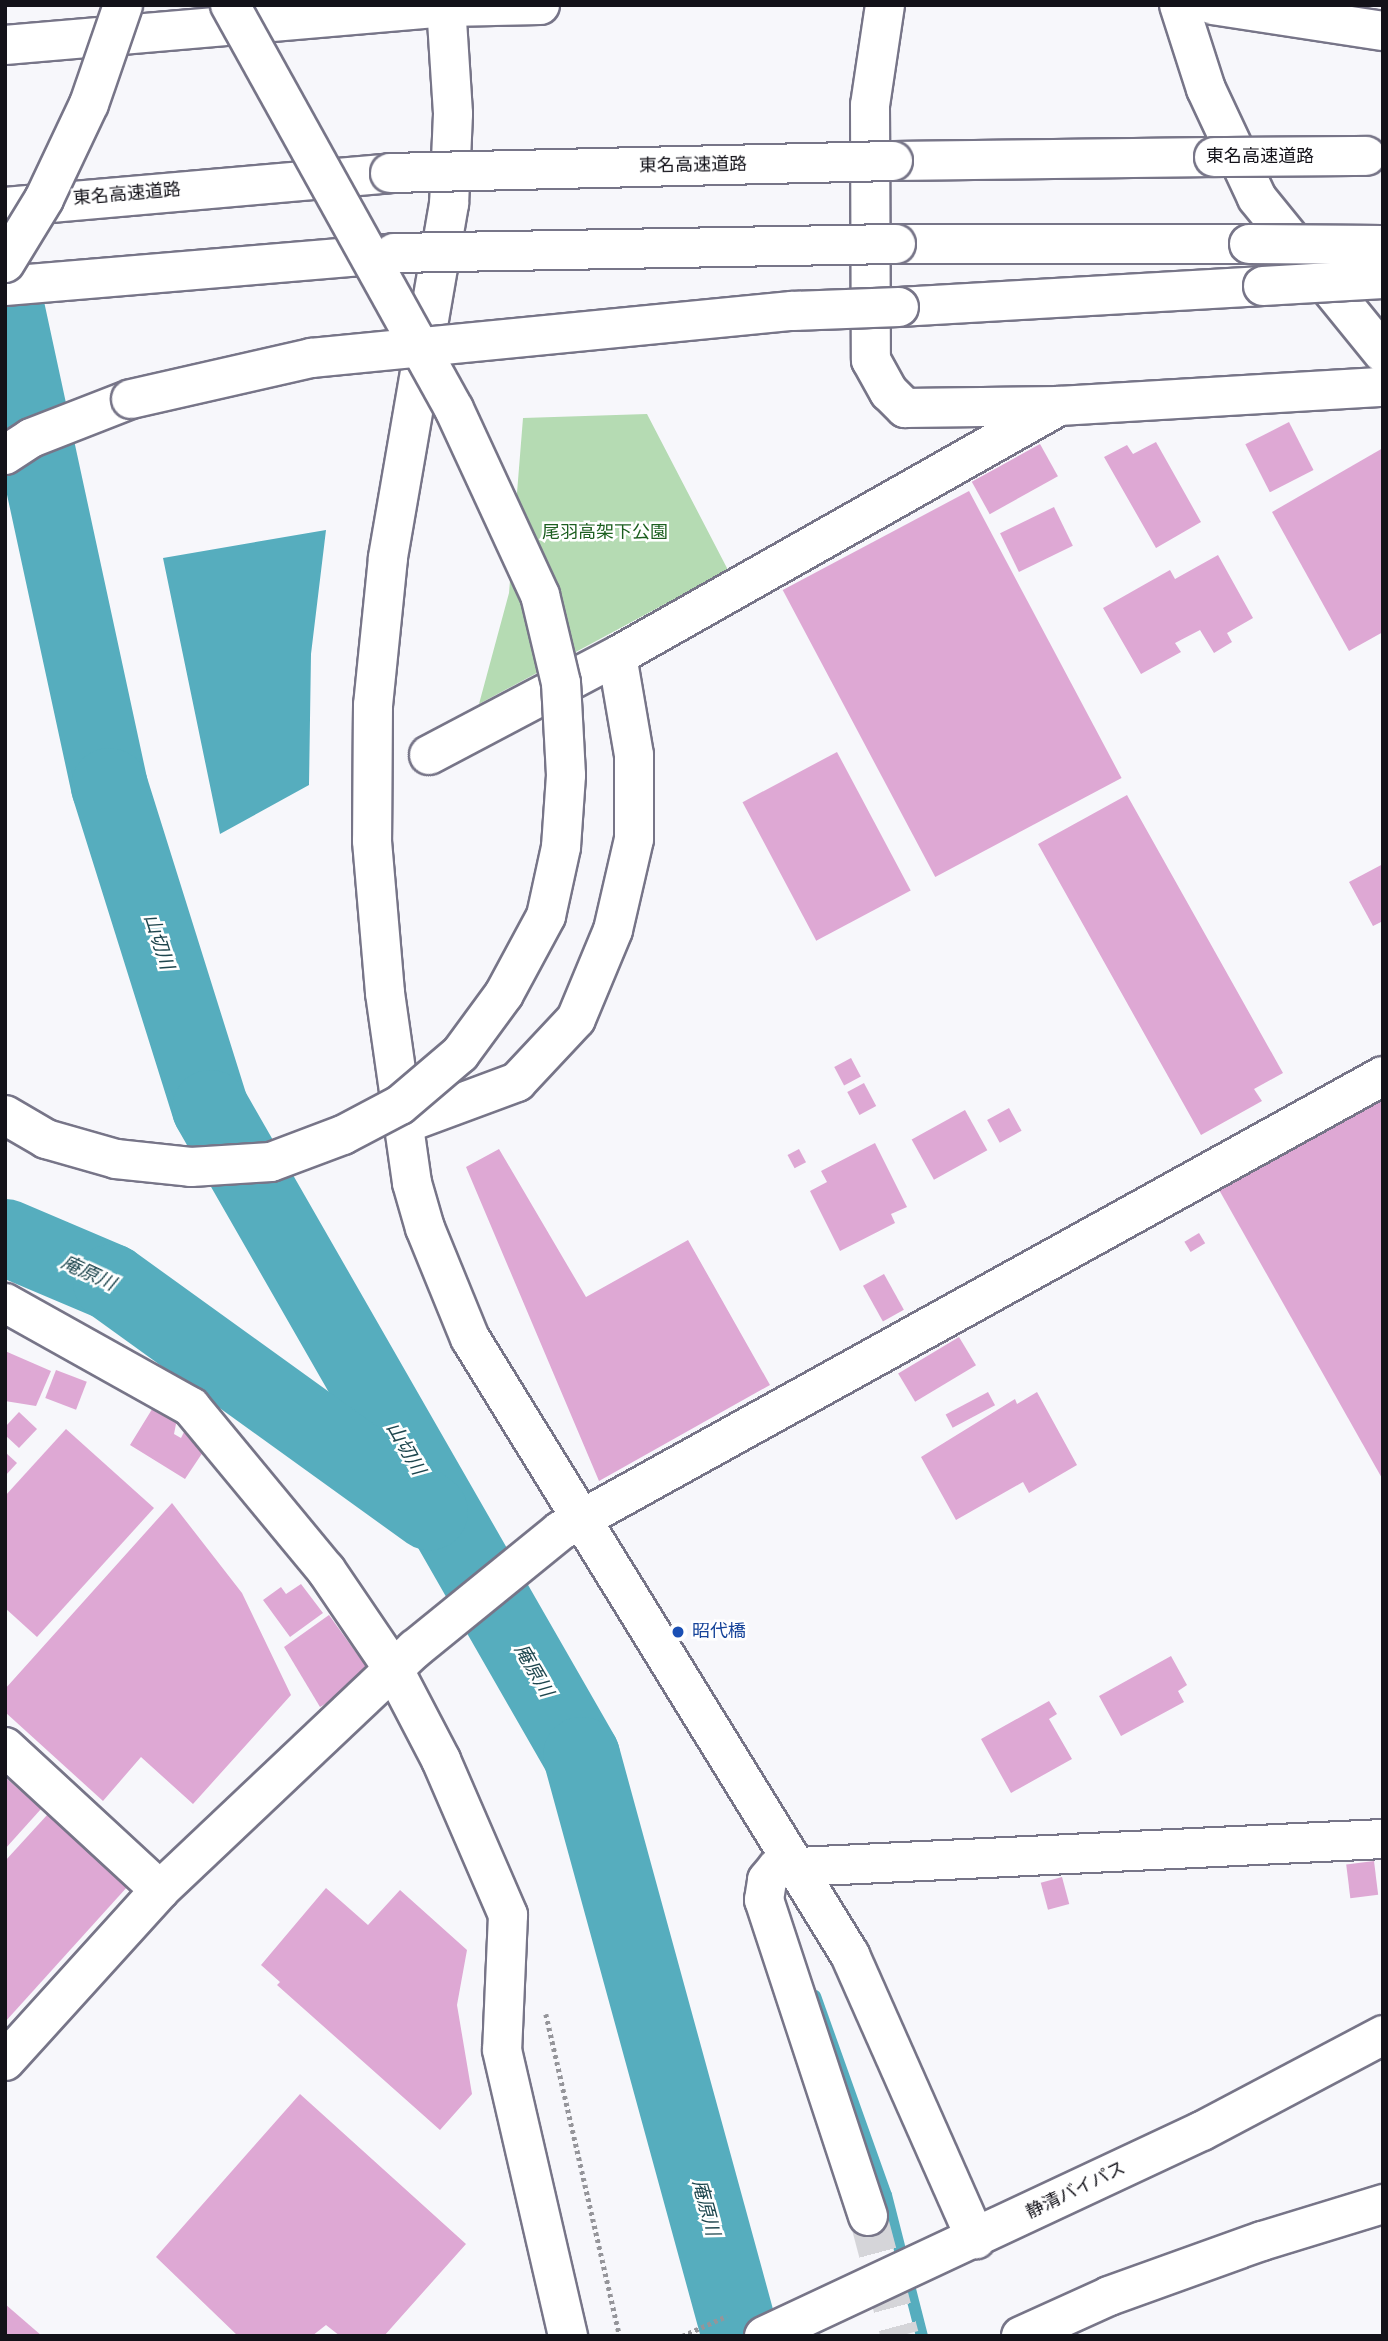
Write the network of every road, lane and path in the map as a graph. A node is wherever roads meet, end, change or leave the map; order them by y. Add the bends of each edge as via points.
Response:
1 (123, 5) edge
2 (230, 5) edge
3 (540, 5) edge
4 (885, 5) edge
5 (1180, 5) edge
6 (1213, 5) edge
7 (446, 6) edge
8 (1383, 31) edge
9 (14, 44) edge
10 (1374, 156) edge
11 (5, 207) edge
12 (1383, 245) edge
13 (5, 263) edge
14 (1383, 279) edge
15 (5, 286) edge
16 (1383, 353) edge
17 (1383, 387) edge
18 (1059, 407) junction
19 (5, 455) edge
20 (617, 656) junction
21 (429, 755) dead end
22 (1383, 1076) edge
23 (5, 1115) edge
24 (404, 1124) junction
25 (5, 1303) edge
26 (570, 1524) junction
27 (405, 1659) junction
28 (5, 1747) edge
29 (1383, 1839) edge
30 (793, 1864) junction
31 (160, 1890) junction
32 (541, 2001) dead end
33 (1383, 2035) edge
34 (5, 2061) edge
35 (1383, 2204) edge
36 (868, 2217) tunnel mouth
37 (976, 2239) junction
38 (568, 2336) edge
39 (620, 2336) edge
40 (764, 2336) edge
41 (1021, 2336) edge

1 - 13 main road, bridge via 89,103 44,199
2 - 23 main road, bridge via 454,409 540,595 561,683 566,775 561,847 547,916 504,994 460,1054 400,1105 343,1135 271,1162 191,1167 116,1159 46,1139
3 - 7 main road
4 - 18 main road via 870,105 871,360 889,392 905,408
5 - 16 main road via 1206,89 1257,198
6 - 8 main road
7 - 9 main road
7 - 24 main road via 453,114 449,205 388,558 373,705 372,842 385,993
10 - 11 main road, 東名高速道路, bridge via 390,173
12 - 15 main road, bridge via 895,244 394,253
14 - 19 main road, bridge via 792,311 311,358 131,399 31,438
17 - 18 main road
18 - 20 main road
20 - 21 main road
20 - 24 main road via 634,755 634,839 613,930 576,1019 517,1082
22 - 26 main road
24 - 26 main road via 412,1183 425,1228 470,1338
25 - 27 main road via 191,1407
26 - 27 main road
26 - 30 main road
27 - 31 main road
27 - 38 main road via 441,1760 508,1915 502,2050
28 - 31 main road
29 - 30 main road
30 - 36 main road via 777,1868 767,1880 764,1900
30 - 37 main road via 850,1955
31 - 34 main road
32 - 39 path via 551,2025
33 - 37 main road, 静清バイパス via 1202,2131
35 - 41 main road via 1122,2292
37 - 40 main road, 静清バイパス

